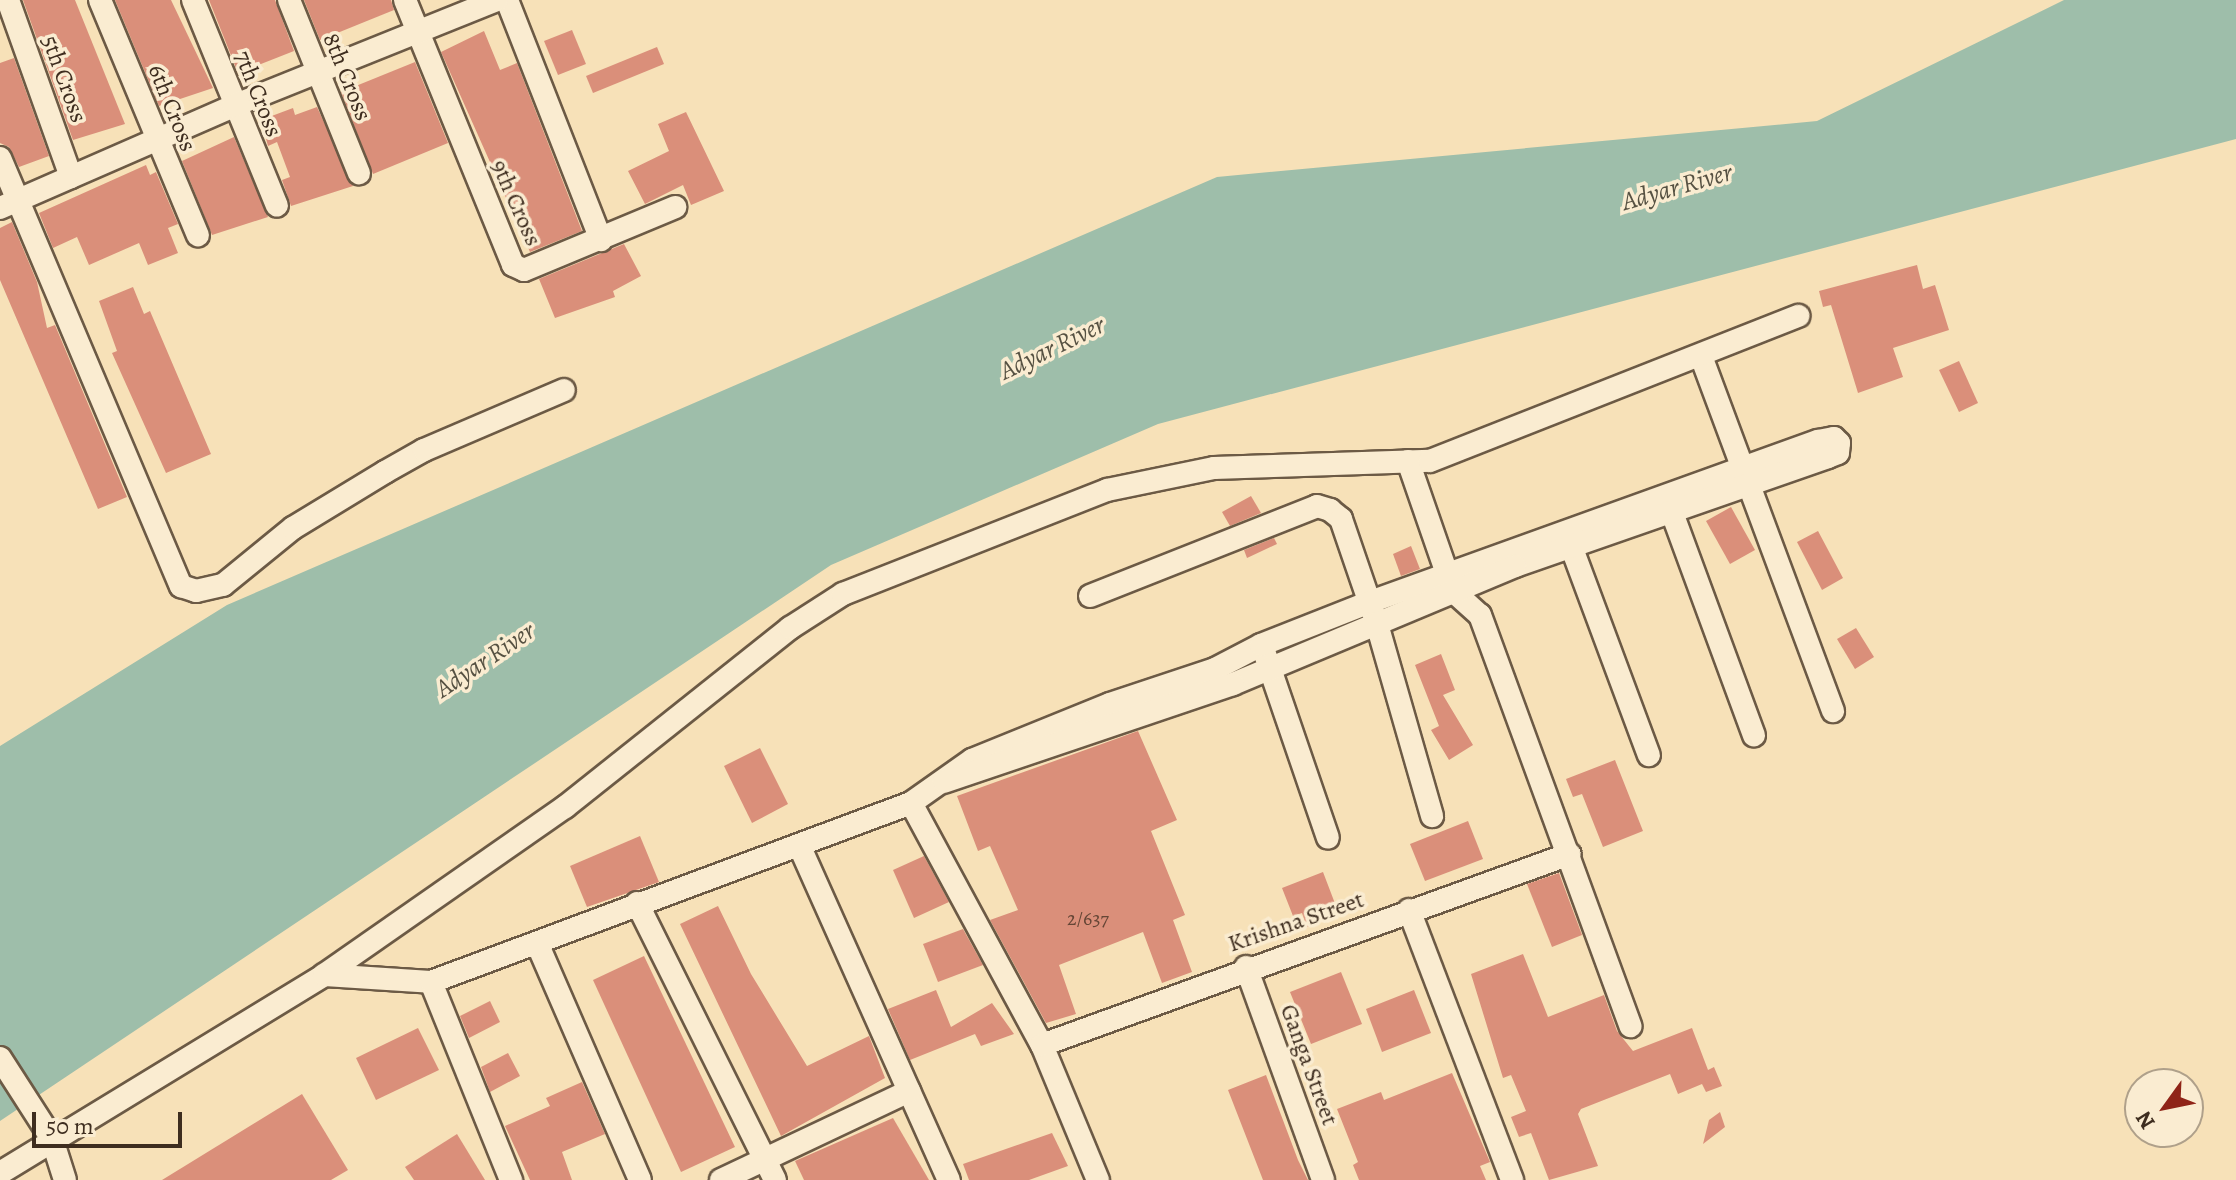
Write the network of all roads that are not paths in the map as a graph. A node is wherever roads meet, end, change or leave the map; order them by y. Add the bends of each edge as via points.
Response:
1 (8, 0) edge
2 (100, 0) edge
3 (193, 0) edge
4 (289, 0) edge
5 (405, 0) edge
6 (497, 0) edge
7 (507, 0) edge
8 (416, 33) junction
9 (316, 75) junction
10 (233, 106) junction
11 (156, 140) junction
12 (0, 158) edge
13 (359, 173) dead end
14 (71, 177) junction
15 (8, 205) edge
16 (277, 206) dead end
17 (675, 207) dead end
18 (198, 235) dead end
19 (601, 240) junction
20 (1798, 316) dead end
21 (1701, 356) junction
22 (564, 390) dead end
23 (1408, 461) junction
24 (1744, 476) junction
25 (1668, 503) junction
26 (1568, 539) junction
27 (1450, 583) junction
28 (1090, 596) dead end
29 (1374, 613) junction
30 (1261, 645) junction
31 (1272, 667) junction
32 (1833, 711) dead end
33 (1112, 713) junction
34 (1754, 735) dead end
35 (1649, 755) dead end
36 (911, 803) junction
37 (1432, 816) dead end
38 (1328, 838) dead end
39 (799, 845) junction
40 (1570, 854) junction
41 (637, 903) junction
42 (1409, 910) junction
43 (537, 943) junction
44 (1246, 967) junction
45 (324, 975) junction
46 (431, 982) junction
47 (1630, 1026) dead end
48 (1042, 1045) junction
49 (0, 1058) edge
50 (909, 1091) junction
51 (52, 1139) junction
52 (770, 1170) edge
53 (0, 1173) edge
54 (65, 1180) edge
55 (511, 1180) edge
56 (640, 1180) edge
57 (721, 1180) edge
58 (949, 1180) edge
59 (1098, 1180) edge
60 (1323, 1180) edge
61 (1512, 1180) edge

1 - 14 street, 5th Cross
2 - 11 street, 6th Cross
3 - 10 street, 7th Cross
4 - 9 street, 8th Cross
5 - 8 street, 9th Cross
6 - 8 street
7 - 19 street
8 - 9 street
8 - 19 street, 9th Cross via 513,265 524,270
9 - 10 street
9 - 13 street, 8th Cross
10 - 11 street
10 - 16 street, 7th Cross
11 - 14 street
11 - 18 street, 6th Cross
12 - 15 street
14 - 15 street
15 - 22 street via 181,586 196,591 223,585 293,528 385,472
17 - 19 street, 9th Cross
20 - 21 street
21 - 23 street via 1461,451
21 - 24 street
23 - 27 street
23 - 45 street via 1214,468 1107,490 843,594 790,628 565,807
24 - 25 street
24 - 32 street
25 - 26 street
25 - 34 street
26 - 27 street
26 - 35 street
27 - 29 street
27 - 40 street via 1480,615
28 - 29 street via 1317,506 1341,519
29 - 30 street
29 - 31 street
29 - 37 street
30 - 31 street
30 - 33 street
31 - 33 street
31 - 38 street
33 - 36 street via 972,760
36 - 39 street
36 - 48 street
39 - 41 street
39 - 50 street
40 - 42 street, Krishna Street
40 - 47 street
41 - 43 street
41 - 52 street
42 - 44 street, Krishna Street
42 - 61 street
43 - 46 street
43 - 56 street
44 - 48 street, Krishna Street
44 - 60 street, Ganga Street
45 - 46 street
45 - 51 street
46 - 55 street
48 - 59 street
49 - 51 street
50 - 52 street
50 - 58 street
51 - 53 street
51 - 54 street
52 - 57 street

